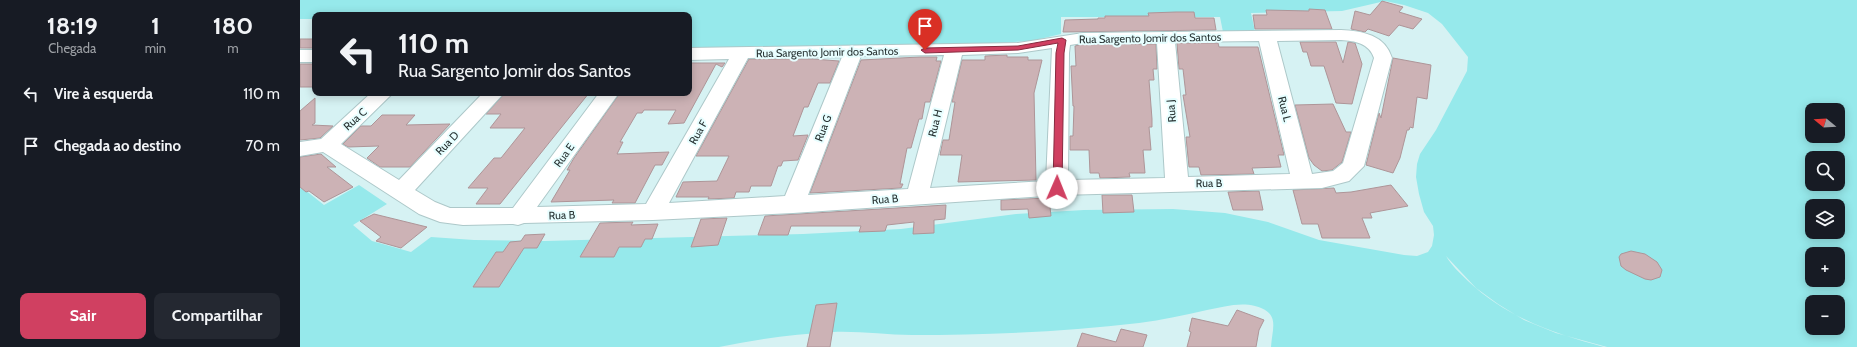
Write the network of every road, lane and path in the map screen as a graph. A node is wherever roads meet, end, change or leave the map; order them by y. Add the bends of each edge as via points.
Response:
1 (1267, 36) junction
2 (1166, 38) junction
3 (1062, 40) junction
4 (1371, 42) joint
5 (954, 50) junction
6 (853, 52) junction
7 (742, 53) junction
8 (692, 54) edge
9 (300, 56) edge
10 (312, 56) edge
11 (381, 96) edge
12 (491, 96) edge
13 (607, 96) edge
14 (327, 144) junction
15 (300, 149) edge
16 (1303, 181) junction
17 (1177, 184) junction
18 (1057, 188) junction
19 (400, 192) junction
20 (917, 196) junction
21 (793, 205) junction
22 (653, 212) junction
23 (518, 217) junction

1 - 2 street, Rua Sargento Jomir dos Santos
1 - 4 street, Rua Sargento Jomir dos Santos via 1340,35 1359,37
1 - 16 street, Rua L
2 - 3 street, Rua Sargento Jomir dos Santos
2 - 17 street, Rua J
3 - 5 street, Rua Sargento Jomir dos Santos via 1027,48
3 - 18 street
4 - 16 street, Rua B via 1381,51 1383,63 1353,166 1335,179
5 - 6 street, Rua Sargento Jomir dos Santos
5 - 20 street, Rua H
6 - 7 street, Rua Sargento Jomir dos Santos
6 - 21 street, Rua G
7 - 8 street, Rua Sargento Jomir dos Santos
7 - 22 street, Rua F
9 - 10 street
11 - 14 street, Rua C
12 - 19 street, Rua D
13 - 23 street, Rua E
14 - 15 street
14 - 19 street, Rua B
16 - 17 street, Rua B
17 - 18 street, Rua B
18 - 20 street, Rua B
19 - 23 street, Rua B via 427,208 448,216
20 - 21 street, Rua B
21 - 22 street, Rua B
22 - 23 street, Rua B

